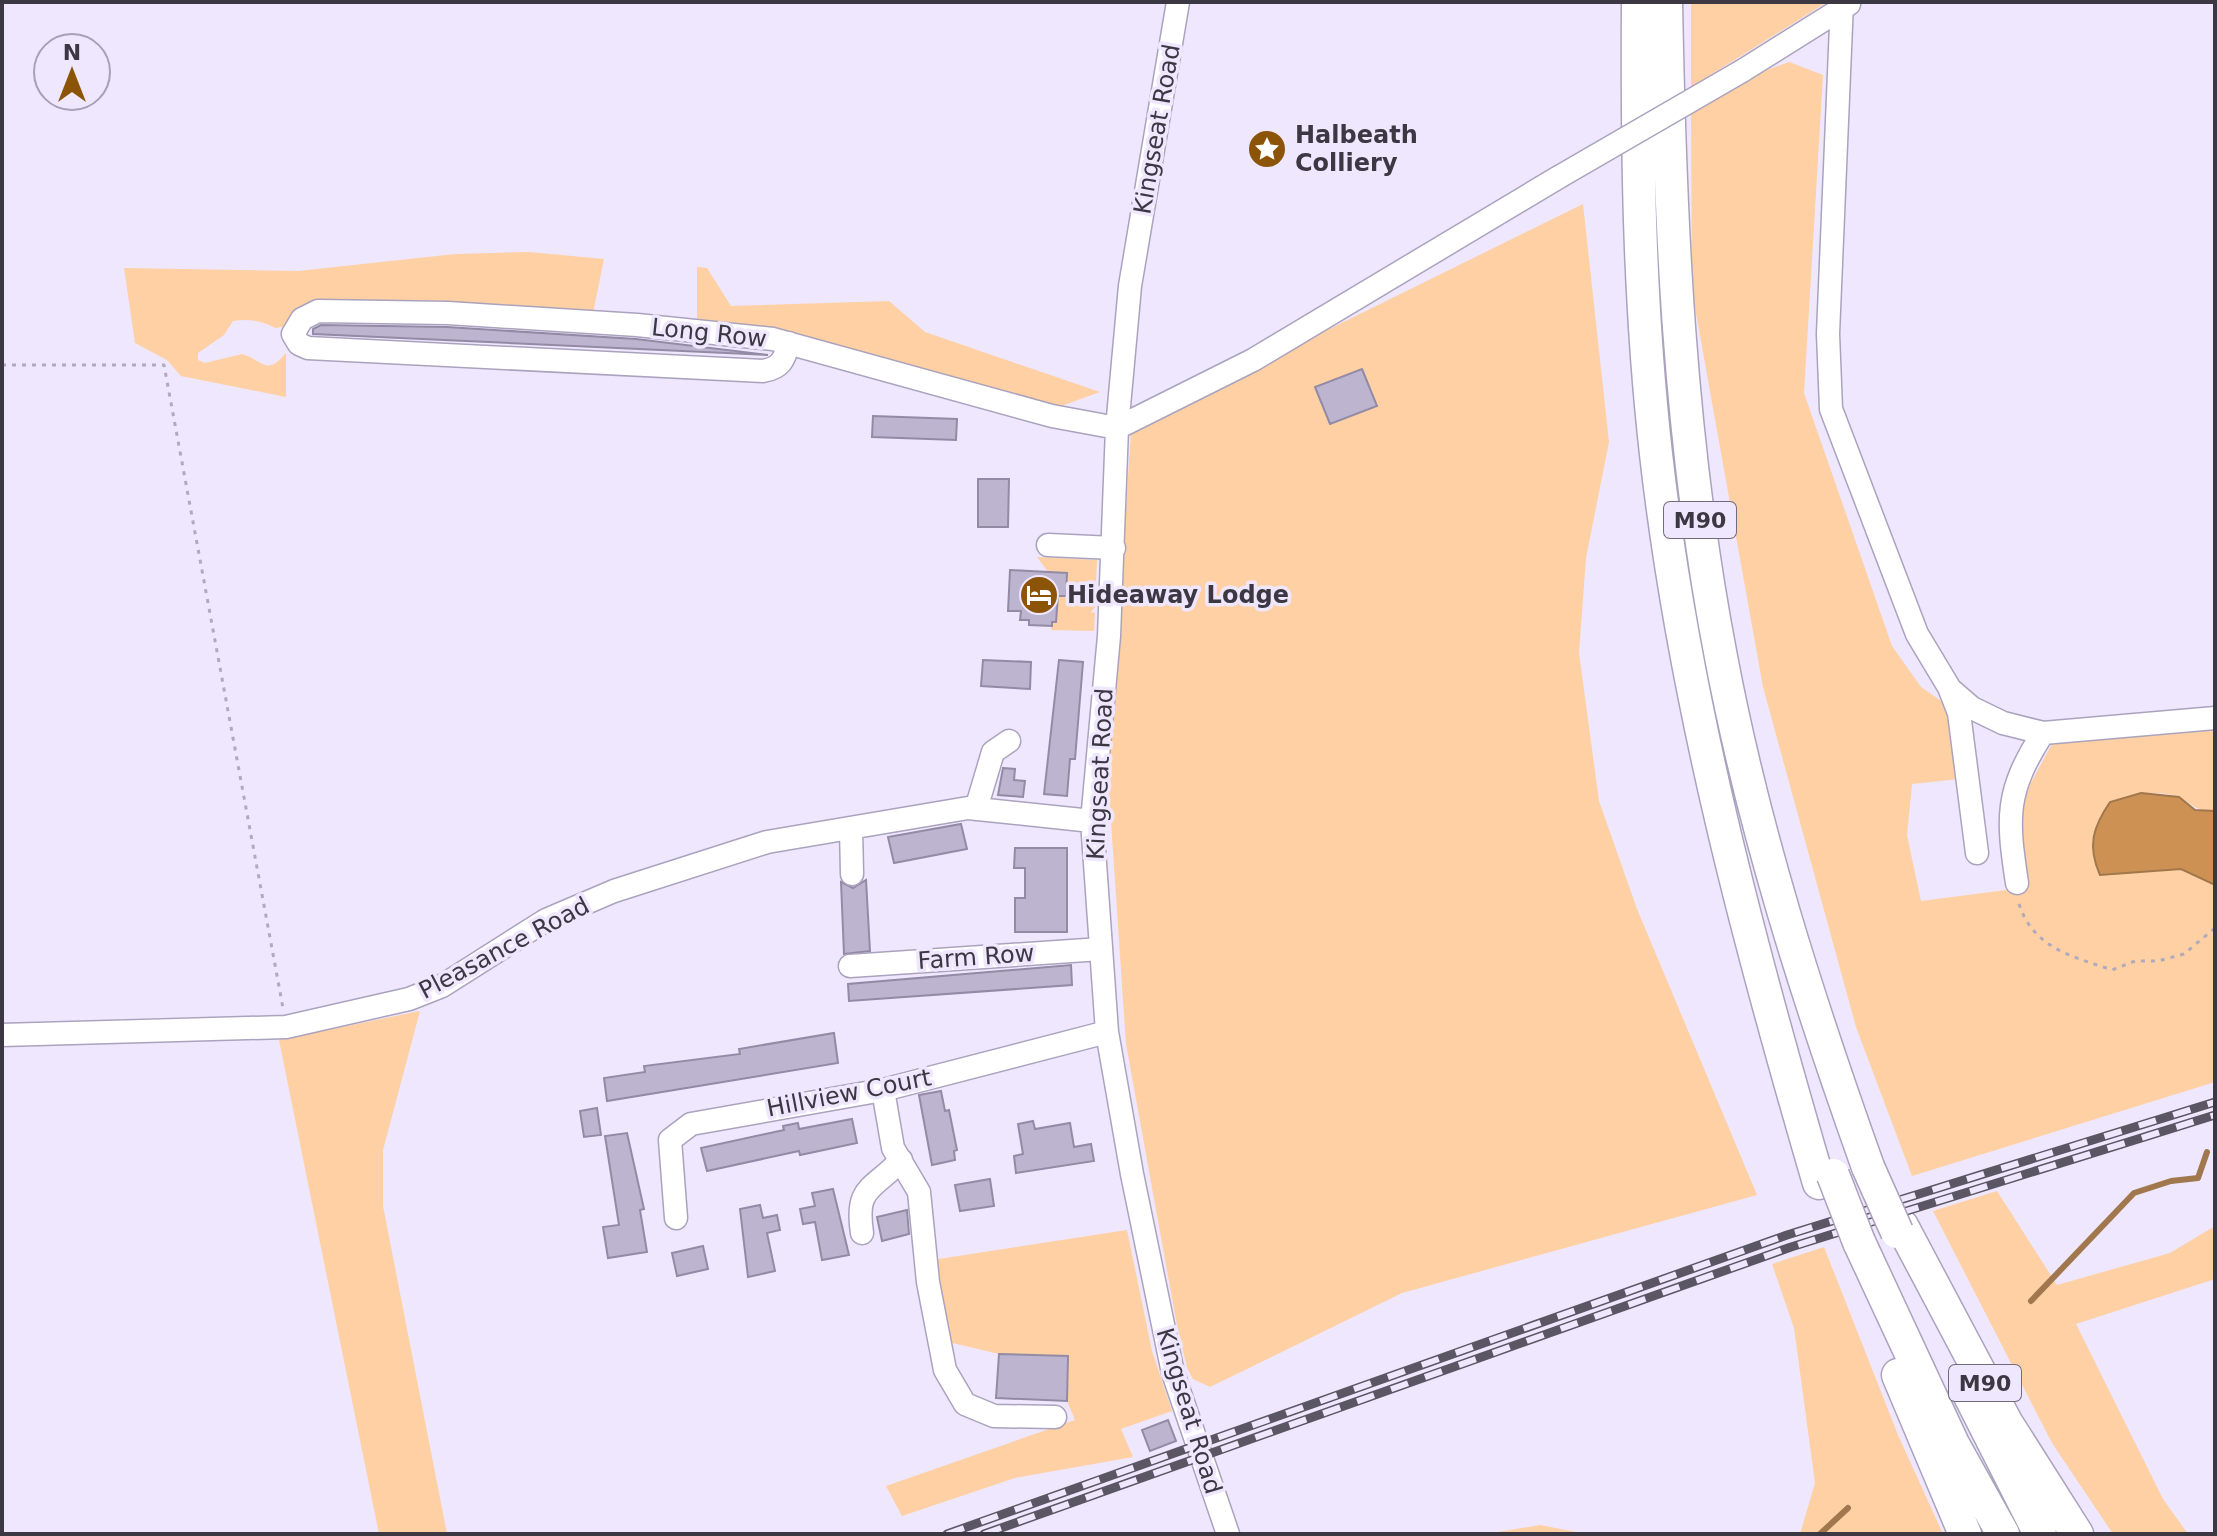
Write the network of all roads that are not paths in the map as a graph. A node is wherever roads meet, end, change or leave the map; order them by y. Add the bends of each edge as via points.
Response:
1 (1178, 2) edge
2 (1638, 2) edge
3 (1666, 2) edge
4 (1846, 4) edge
5 (789, 343) junction
6 (1117, 428) junction
7 (1048, 545) dead end
8 (1114, 548) junction
9 (1950, 689) junction
10 (2215, 718) edge
11 (2043, 733) junction
12 (1009, 741) dead end
13 (976, 809) junction
14 (1092, 821) junction
15 (842, 829) junction
16 (1977, 853) dead end
17 (852, 874) dead end
18 (2017, 883) road end
19 (1101, 949) junction
20 (850, 966) dead end
21 (1107, 1032) junction
22 (2, 1035) edge
23 (883, 1090) junction
24 (901, 1160) junction
25 (676, 1218) dead end
26 (1900, 1229) junction
27 (862, 1233) dead end
28 (1852, 1246) junction
29 (1055, 1417) dead end
30 (1228, 1534) edge
31 (1965, 1534) edge
32 (2003, 1534) edge
33 (2040, 1534) edge
34 (2077, 1534) edge

1 - 6 street, Kingseat Road via 1130,286
2 - 28 highway, M90, bridge via 1637,197 1643,315 1656,455 1695,698 1741,894 1826,1179
3 - 26 highway, M90, bridge via 1676,313 1691,459 1721,656 1772,877 1818,1026
4 - 6 street, bridge via 1745,70 1253,360
4 - 9 street via 1828,334 1831,409 1917,634
5 - 5 street, Long Row via 705,330 448,313 318,311 297,327 295,340 308,348 763,371 783,362
5 - 6 street, Long Row via 1098,428
6 - 8 street, Kingseat Road
7 - 8 street
8 - 14 street, Kingseat Road
9 - 11 street via 1972,708 2003,723
9 - 16 street via 1959,713
10 - 11 street
11 - 18 street via 2025,762 2010,808
12 - 13 street via 993,752
13 - 14 street, Pleasance Road
13 - 15 street, Pleasance Road
14 - 19 street, Kingseat Road
15 - 17 street
15 - 22 street, Pleasance Road via 767,842 614,891 546,920 442,986 409,999 286,1027
19 - 20 street, Farm Row
19 - 21 street, Kingseat Road
21 - 23 street, Hillview Court
21 - 30 street, Kingseat Road via 1163,1336
23 - 24 street via 893,1148
23 - 25 street, Hillview Court via 691,1124 670,1140
24 - 27 street via 862,1195
24 - 29 street via 919,1192 945,1370 965,1404 994,1416
26 - 33 highway, M90 via 1988,1437
26 - 34 highway, M90 via 2006,1422
28 - 31 highway, M90
28 - 32 highway, M90

